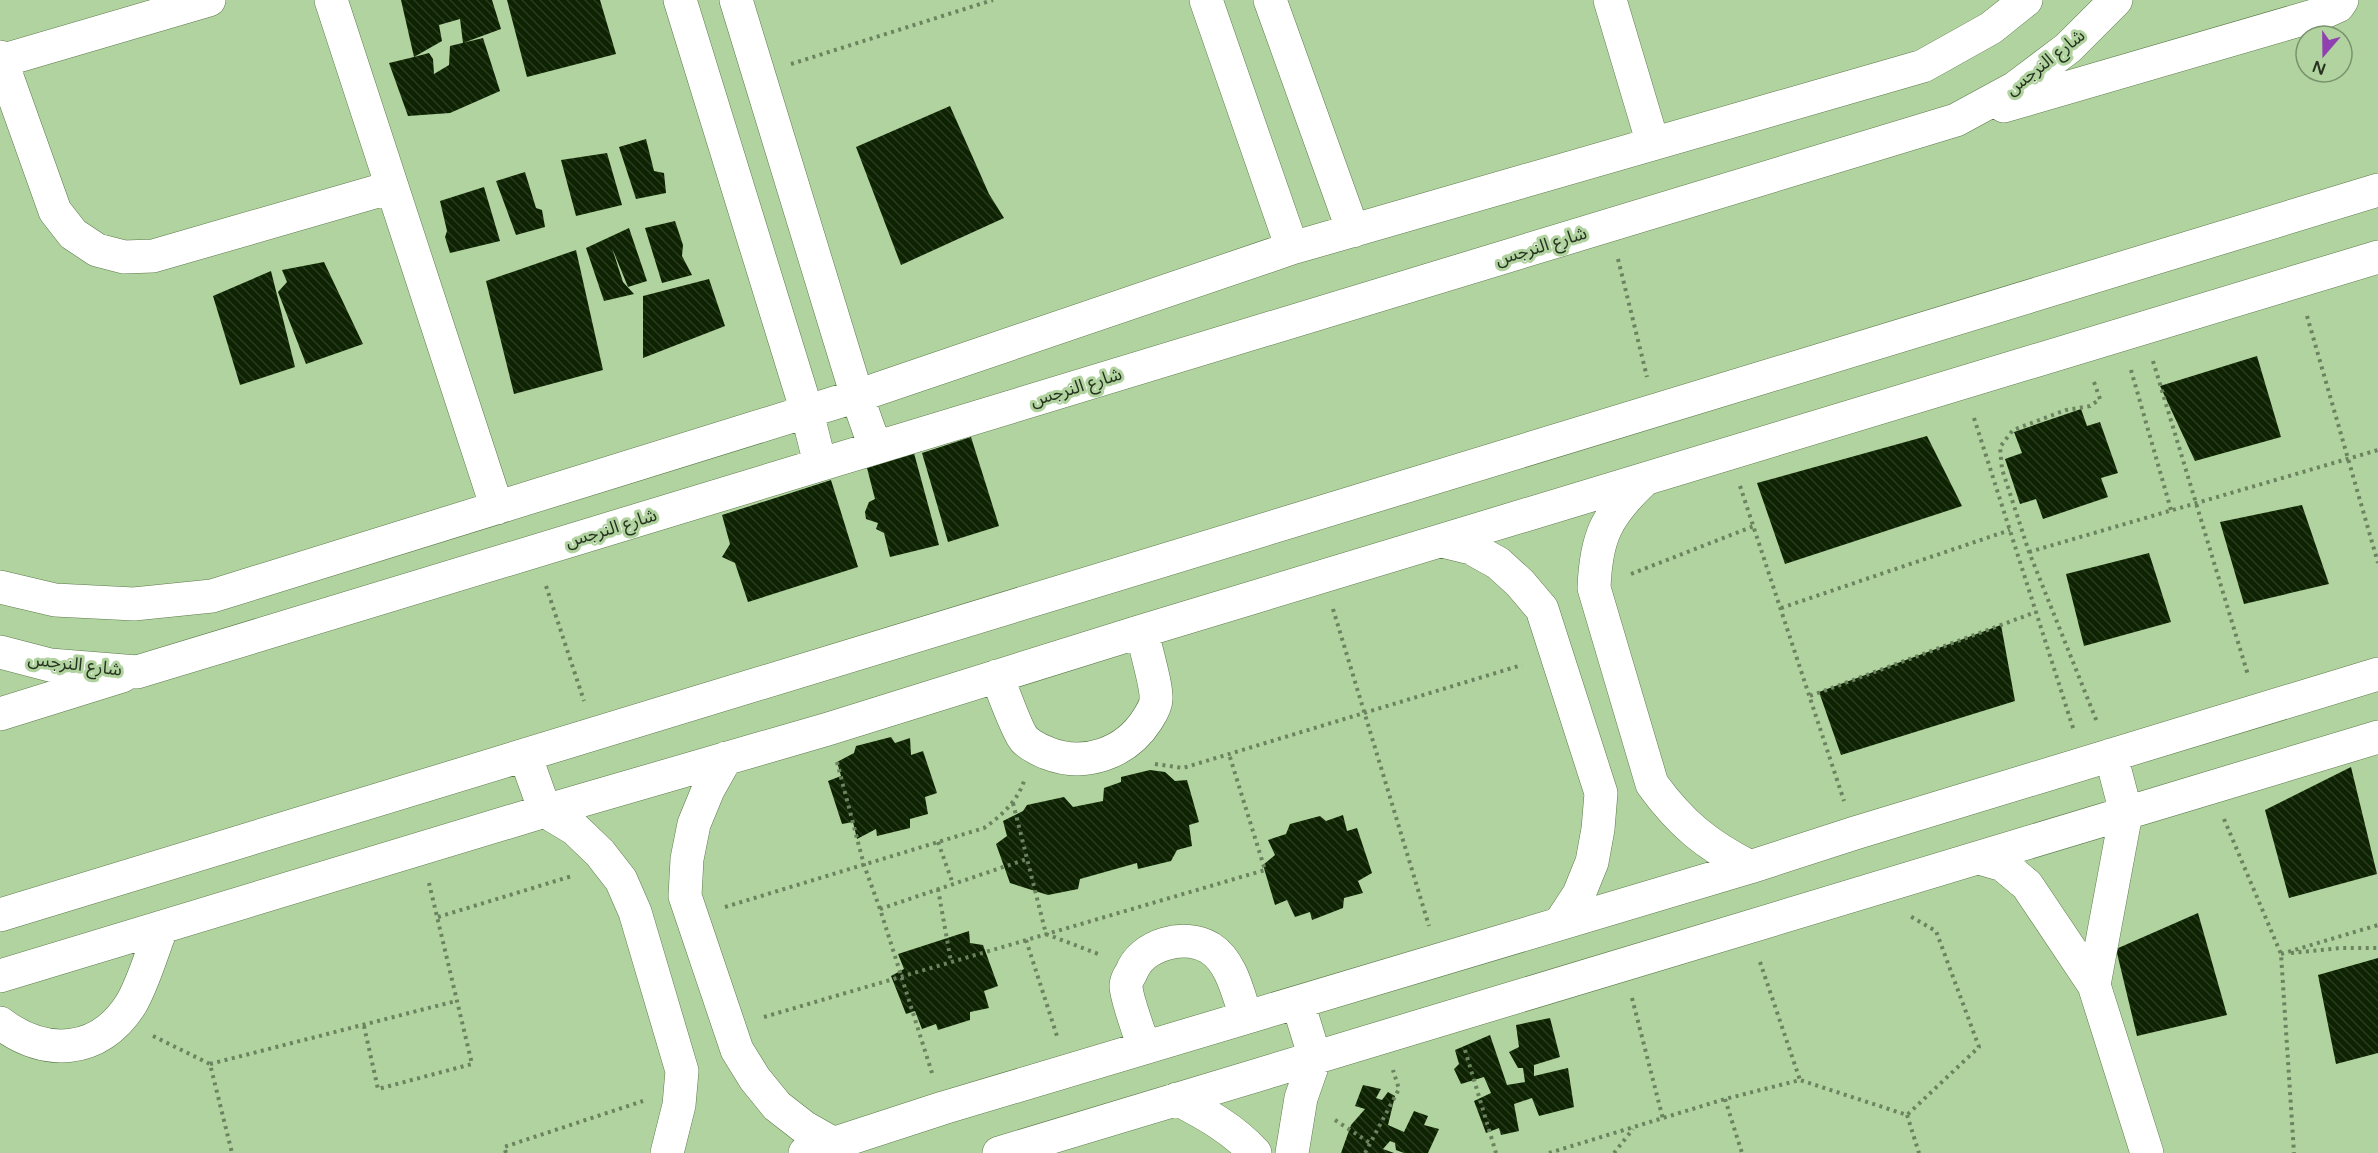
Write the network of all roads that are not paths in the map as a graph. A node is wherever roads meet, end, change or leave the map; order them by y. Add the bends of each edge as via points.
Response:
1 (208, 0) edge
2 (331, 0) edge
3 (680, 0) edge
4 (736, 0) edge
5 (1206, 0) edge
6 (1270, 0) edge
7 (1610, 0) edge
8 (2026, 0) edge
9 (2116, 0) edge
10 (2342, 0) edge
11 (1, 59) edge
12 (1956, 120) junction
13 (1653, 144) junction
14 (392, 188) junction
15 (2378, 190) edge
16 (1353, 231) junction
17 (1292, 248) junction
18 (2378, 257) edge
19 (857, 396) junction
20 (807, 412) junction
21 (875, 447) junction
22 (820, 464) junction
23 (1643, 481) junction
24 (497, 508) junction
25 (1442, 541) junction
26 (0, 587) edge
27 (1142, 632) junction
28 (0, 652) edge
29 (137, 672) junction
30 (2378, 674) edge
31 (997, 676) junction
32 (0, 714) edge
33 (2378, 737) edge
34 (525, 755) junction
35 (726, 758) junction
36 (2098, 759) junction
37 (545, 811) junction
38 (2126, 813) junction
39 (1979, 858) junction
40 (1750, 867) junction
41 (0, 915) edge
42 (1560, 923) junction
43 (162, 927) junction
44 (0, 976) edge
45 (2094, 985) junction
46 (1298, 1003) junction
47 (1246, 1017) junction
48 (0, 1023) edge
49 (1144, 1048) junction
50 (1315, 1058) junction
51 (1177, 1099) junction
52 (820, 1149) edge
53 (667, 1153) edge
54 (999, 1153) edge
55 (1255, 1153) edge
56 (1292, 1153) edge
57 (2147, 1153) edge

1 - 11 street
2 - 14 street
3 - 20 street
4 - 19 street
5 - 17 street
6 - 16 street
7 - 13 street
8 - 13 street via 1991,28 1923,66
9 - 12 street, شارع النرجس via 2068,48 2015,88
10 - 12 street via 2320,14
11 - 14 street via 55,211 73,234 97,250 124,257 153,256
12 - 21 street, شارع النرجس
13 - 16 street
14 - 24 street
15 - 34 street
16 - 17 street
17 - 19 street
18 - 23 street
19 - 20 street
19 - 21 street
20 - 22 street
20 - 24 street
21 - 22 street, شارع النرجس
22 - 29 street, شارع النرجس
23 - 25 street
23 - 40 street via 1621,502 1604,528 1595,558 1594,588 1652,784 1671,811 1694,833
24 - 26 street via 212,596 134,604 55,600
25 - 27 street
25 - 42 street via 1471,548 1498,563 1542,609 1601,793 1592,862 1579,894
27 - 31 street
27 - 31 street via 1157,699 1141,730 1112,752 1094,758 1056,757 1023,739
28 - 29 street, شارع النرجس via 50,664
29 - 32 street
30 - 36 street
31 - 35 street
33 - 38 street
34 - 37 street
34 - 41 street
35 - 37 street
35 - 52 street via 694,824 685,896 737,1050 777,1106 804,1127
36 - 38 street
36 - 40 street
37 - 43 street
37 - 53 street via 575,829 600,853 621,880 635,912 682,1071
38 - 39 street
38 - 45 street
39 - 45 street via 2003,865 2027,885
39 - 50 street
40 - 42 street
42 - 46 street
43 - 44 street
43 - 48 street via 132,1002 120,1020 94,1038 64,1047 44,1045 24,1039
45 - 57 street
46 - 47 street
46 - 50 street
47 - 49 street
47 - 49 street via 1226,963 1210,948 1189,941 1167,943 1148,952 1132,968 1126,985
49 - 52 street
50 - 51 street
50 - 56 street via 1301,1098
51 - 54 street
51 - 55 street via 1212,1118

